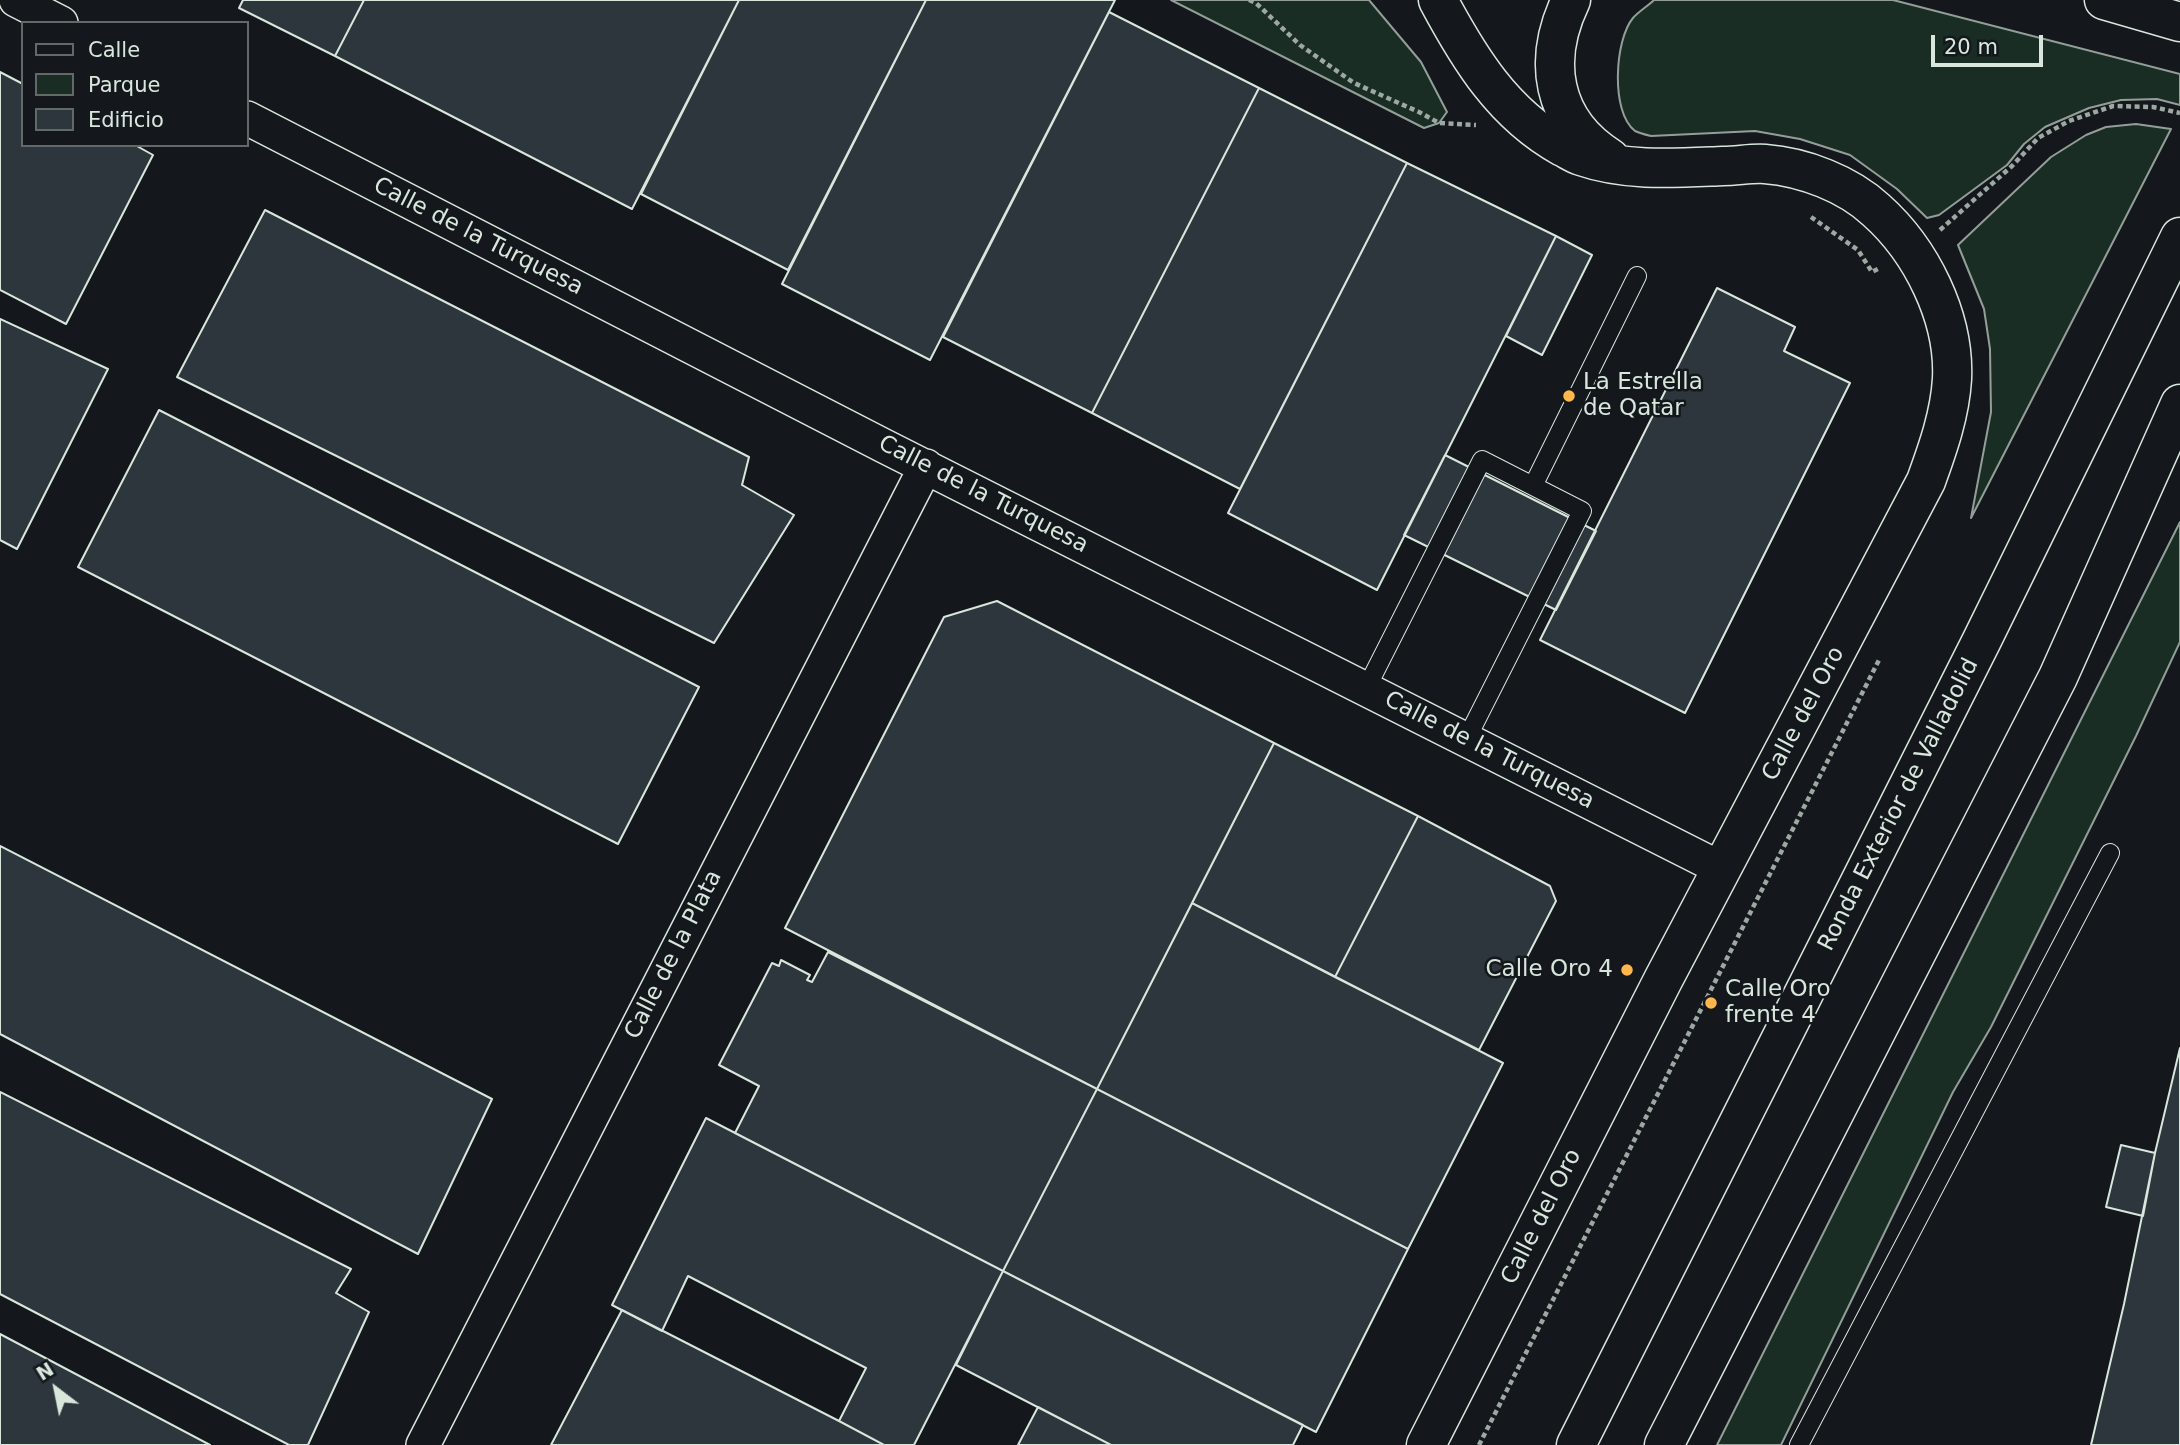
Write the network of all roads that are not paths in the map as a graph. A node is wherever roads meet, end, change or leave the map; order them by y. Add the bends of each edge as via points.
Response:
1 (16, 0) edge
2 (1438, 0) edge
3 (1571, 0) edge
4 (2104, 0) edge
5 (57, 21) edge
6 (2180, 22) edge
7 (248, 119) edge
8 (1624, 166) junction
9 (2180, 237) edge
10 (1637, 276) dead end
11 (2180, 404) edge
12 (926, 466) junction
13 (1534, 486) junction
14 (1366, 689) junction
15 (1466, 740) junction
16 (2110, 853) dead end
17 (1721, 869) junction
18 (423, 1445) edge
19 (1426, 1445) edge
20 (1576, 1445) edge
21 (1664, 1445) edge
22 (1799, 1445) edge

1 - 5 street
2 - 8 main road, Calle del Oro via 1481,74 1526,123 1580,156
3 - 8 main road, Calle del Oro via 1555,51 1555,81 1564,111 1595,148
4 - 6 main road
7 - 12 street, Calle de la Turquesa
8 - 17 main road, Calle del Oro via 1664,169 1765,164 1819,176 1846,189 1875,208 1910,249 1932,286 1950,342 1948,406 1942,439 1926,481
9 - 20 main road, Ronda Exterior de Valladolid
10 - 13 lane
11 - 21 main road via 2058,677
12 - 14 street, Calle de la Turquesa
12 - 18 street, Calle de la Plata
13 - 14 lane via 1482,460
13 - 15 lane via 1582,511
14 - 15 street, Calle de la Turquesa
15 - 17 street, Calle de la Turquesa
16 - 22 lane
17 - 19 main road, Calle del Oro

